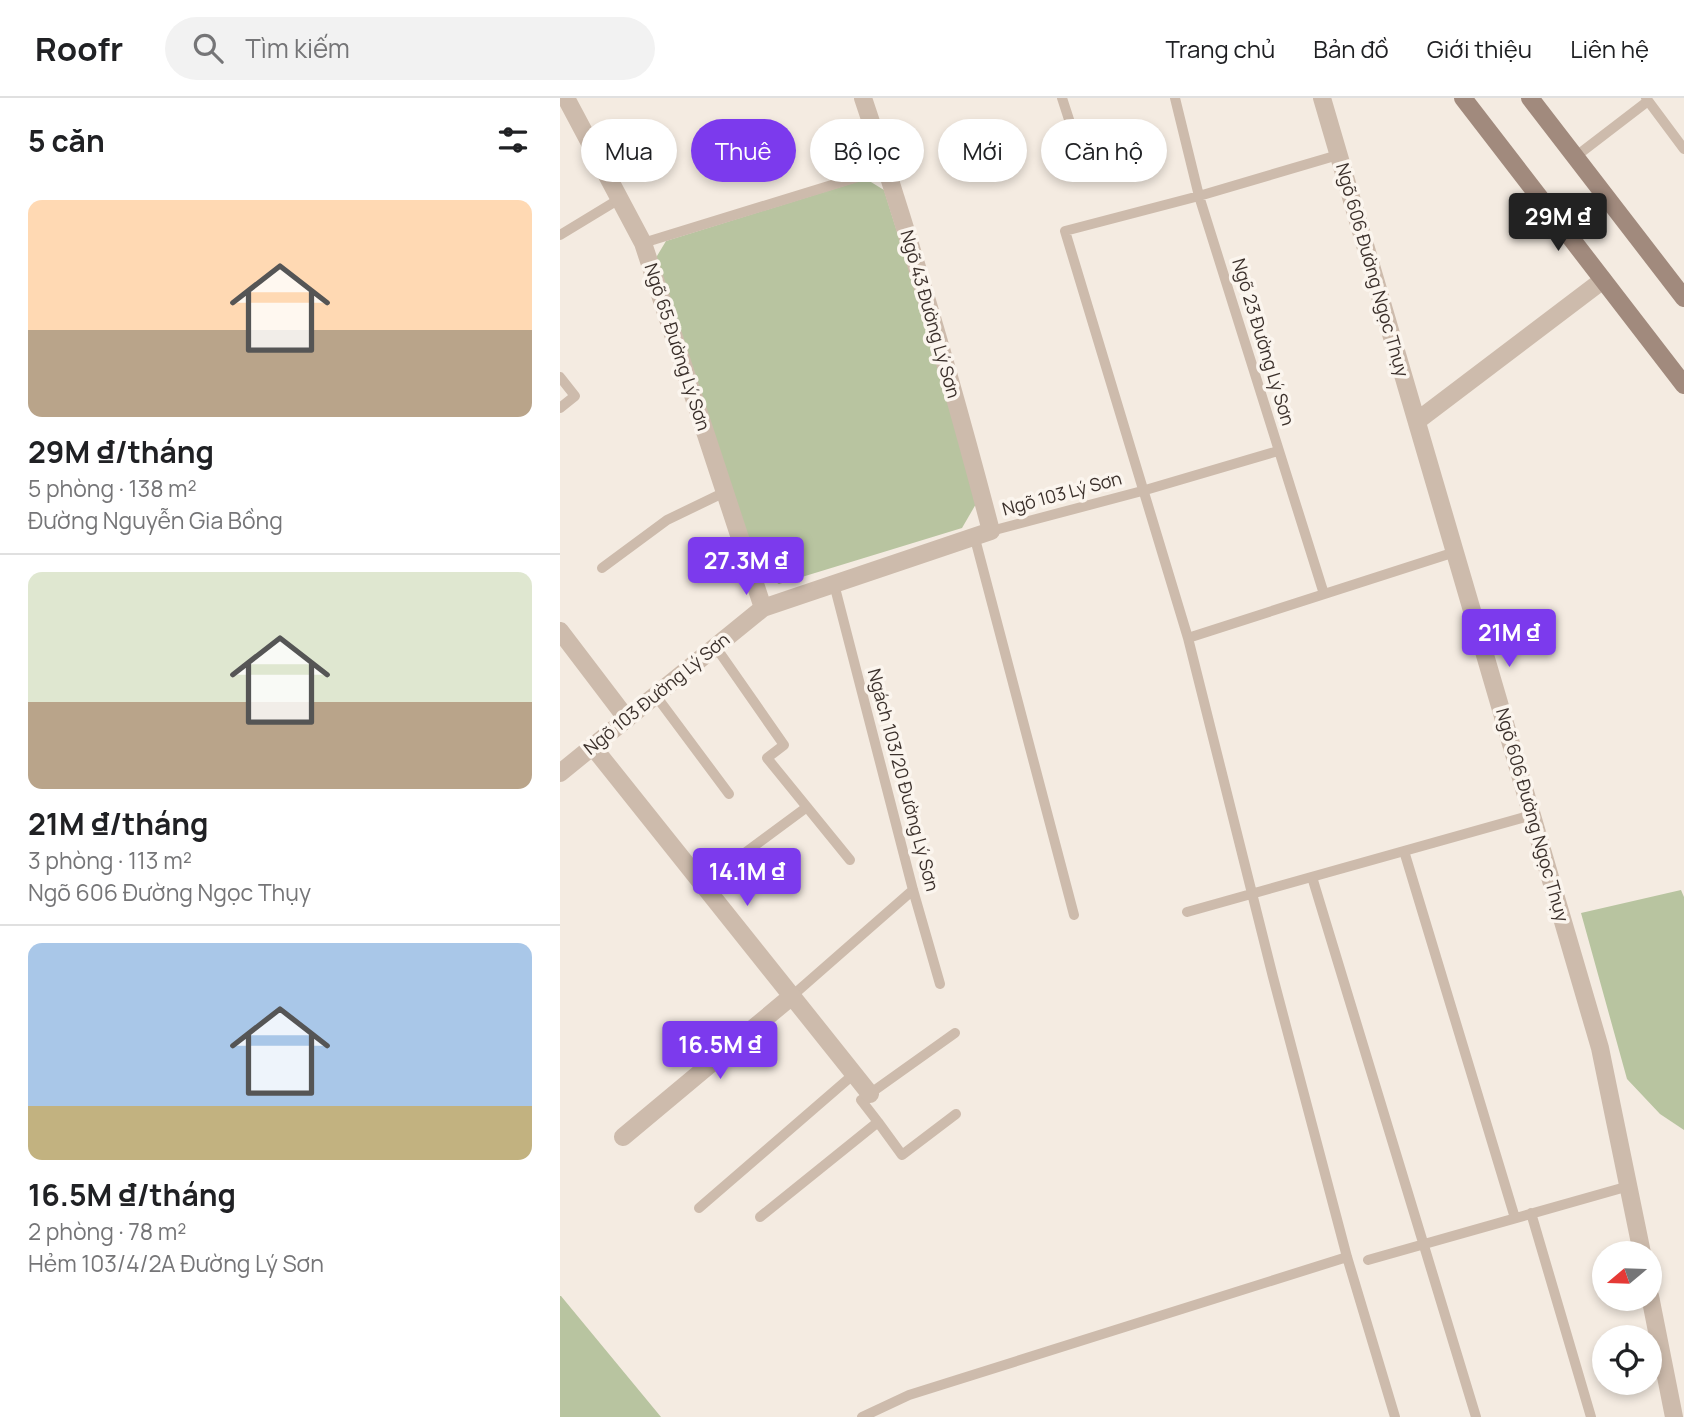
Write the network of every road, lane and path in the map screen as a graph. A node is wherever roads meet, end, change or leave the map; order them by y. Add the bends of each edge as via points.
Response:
1 (566, 98) edge
2 (863, 98) edge
3 (1062, 98) edge
4 (1175, 98) edge
5 (1322, 98) edge
6 (1463, 98) edge
7 (1530, 98) edge
8 (1647, 99) edge
9 (870, 119) edge
10 (1069, 119) edge
11 (1684, 149) edge
12 (1338, 155) junction
13 (1575, 157) junction
14 (841, 182) edge
15 (891, 182) edge
16 (1199, 196) junction
17 (621, 198) junction
18 (560, 235) edge
19 (643, 243) junction
20 (1603, 280) junction
21 (1684, 298) edge
22 (560, 377) edge
23 (1684, 385) edge
24 (560, 408) edge
25 (1417, 421) junction
26 (1278, 450) junction
27 (1143, 491) junction
28 (725, 492) junction
29 (982, 533) junction
30 (1455, 552) junction
31 (602, 568) dead end
32 (834, 584) junction
33 (1324, 594) junction
34 (763, 608) junction
35 (560, 631) edge
36 (1188, 638) junction
37 (715, 646) junction
38 (656, 696) junction
39 (627, 719) junction
40 (593, 747) junction
41 (560, 774) edge
42 (729, 793) dead end
43 (807, 807) junction
44 (1532, 815) junction
45 (1404, 851) junction
46 (850, 860) dead end
47 (1312, 877) junction
48 (703, 884) junction
49 (913, 890) junction
50 (1252, 894) junction
51 (1187, 912) dead end
52 (1074, 915) dead end
53 (940, 984) dead end
54 (792, 996) junction
55 (955, 1033) dead end
56 (854, 1074) junction
57 (870, 1094) junction
58 (956, 1114) dead end
59 (878, 1122) junction
60 (623, 1137) dead end
61 (1629, 1186) junction
62 (699, 1208) dead end
63 (1531, 1213) junction
64 (760, 1217) dead end
65 (1515, 1218) junction
66 (1640, 1241) edge
67 (1424, 1244) junction
68 (1347, 1257) junction
69 (1368, 1260) dead end
70 (1653, 1311) edge
71 (862, 1417) edge
72 (1395, 1417) edge
73 (1476, 1417) edge
74 (1591, 1417) edge
75 (1674, 1417) edge

1 - 17 street, Ngõ 65 Đường Lý Sơn
2 - 9 street, Ngõ 43 Đường Lý Sơn
3 - 10 lane
4 - 16 lane, Ngõ 23 Đường Lý Sơn
5 - 12 street, Ngõ 606 Đường Ngọc Thụy
6 - 20 main road
7 - 13 main road
8 - 11 lane
8 - 13 lane
12 - 16 lane
12 - 25 street, Ngõ 606 Đường Ngọc Thụy
13 - 21 main road
14 - 19 lane
15 - 29 street, Ngõ 43 Đường Lý Sơn via 965,433
16 - 26 lane, Ngõ 23 Đường Lý Sơn
16 - 27 lane via 1065,231
17 - 18 lane
17 - 19 street, Ngõ 65 Đường Lý Sơn
19 - 28 street, Ngõ 65 Đường Lý Sơn
20 - 23 main road
20 - 25 street
22 - 24 lane via 575,396
25 - 30 street, Ngõ 606 Đường Ngọc Thụy
26 - 27 lane, Ngõ 103 Lý Sơn
26 - 33 lane, Ngõ 23 Đường Lý Sơn
27 - 29 lane, Ngõ 103 Lý Sơn
27 - 36 lane
28 - 31 lane via 667,520
28 - 34 street, Ngõ 65 Đường Lý Sơn
29 - 32 street, Ngõ 103 Đường Lý Sơn
29 - 52 lane
30 - 33 lane
30 - 44 street, Ngõ 606 Đường Ngọc Thụy
32 - 34 street, Ngõ 103 Đường Lý Sơn
32 - 49 lane, Ngách 103/20 Đường Lý Sơn
33 - 36 lane
34 - 37 street, Ngõ 103 Đường Lý Sơn
35 - 39 street
36 - 50 lane
37 - 38 street, Ngõ 103 Đường Lý Sơn
37 - 43 lane via 784,746 767,758
38 - 39 street, Ngõ 103 Đường Lý Sơn
38 - 42 lane
39 - 40 street, Ngõ 103 Đường Lý Sơn
40 - 41 street, Ngõ 103 Đường Lý Sơn
40 - 48 street
43 - 46 lane
43 - 48 lane
44 - 45 lane
44 - 61 street, Ngõ 606 Đường Ngọc Thụy via 1600,1048
45 - 47 lane
45 - 65 lane
47 - 50 lane
47 - 67 lane
48 - 54 street
49 - 53 lane, Ngách 103/20 Đường Lý Sơn
49 - 54 lane
50 - 51 lane
50 - 68 lane
54 - 56 street
54 - 60 street
55 - 57 lane
56 - 57 street
56 - 62 lane
57 - 59 lane via 861,1100
58 - 59 lane via 902,1154
59 - 64 lane
61 - 63 lane
61 - 66 street, Ngõ 606 Đường Ngọc Thụy
63 - 65 lane
63 - 74 lane
65 - 67 lane
67 - 69 lane
67 - 73 lane
68 - 71 lane via 909,1395
68 - 72 lane
70 - 75 street

